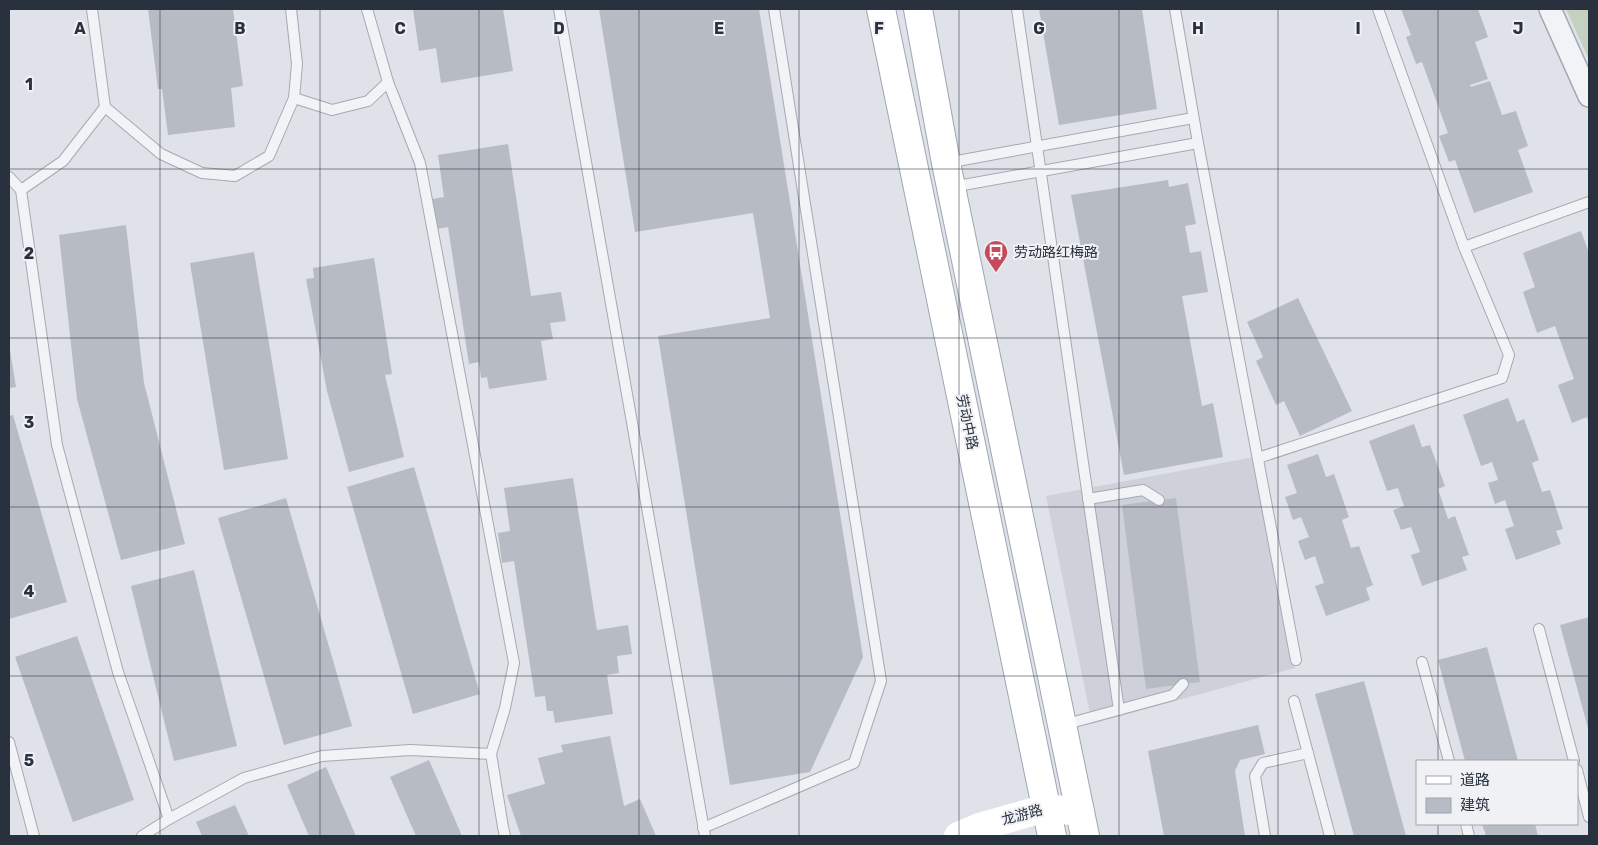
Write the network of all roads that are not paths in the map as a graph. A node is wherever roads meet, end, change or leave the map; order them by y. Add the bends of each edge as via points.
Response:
1 (92, 9) edge
2 (292, 9) edge
3 (367, 9) edge
4 (559, 9) edge
5 (774, 9) edge
6 (882, 9) edge
7 (918, 9) edge
8 (1017, 9) edge
9 (1176, 9) edge
10 (1378, 9) edge
11 (1550, 9) edge
12 (388, 82) junction
13 (1589, 96) edge
14 (294, 98) junction
15 (106, 107) junction
16 (1194, 118) junction
17 (1198, 143) junction
18 (1037, 147) junction
19 (1041, 172) junction
20 (949, 175) junction
21 (9, 177) edge
22 (21, 190) junction
23 (1589, 202) edge
24 (1464, 247) junction
25 (1258, 458) junction
26 (1088, 498) junction
27 (1159, 500) dead end
28 (1539, 629) dead end
29 (1296, 660) dead end
30 (1422, 662) dead end
31 (1183, 684) dead end
32 (1294, 701) dead end
33 (1119, 710) junction
34 (1062, 726) junction
35 (9, 742) edge
36 (1308, 753) junction
37 (492, 754) junction
38 (1449, 760) edge
39 (1574, 760) edge
40 (1578, 774) edge
41 (1046, 808) junction
42 (1589, 817) edge
43 (169, 819) junction
44 (1082, 824) edge
45 (704, 832) edge
46 (34, 836) edge
47 (142, 836) edge
48 (505, 836) edge
49 (958, 836) edge
50 (1051, 836) edge
51 (1266, 836) edge
52 (1330, 836) edge

1 - 15 lane
2 - 14 lane via 298,64
3 - 12 lane
4 - 45 lane
5 - 45 lane via 881,681 854,763
6 - 41 main road, 劳动中路
7 - 20 main road
8 - 18 lane
9 - 16 lane
10 - 24 lane
11 - 13 street
12 - 14 lane via 368,101 332,110
12 - 37 lane via 420,162 514,663 506,708
14 - 15 lane via 269,156 235,176 202,173 161,154
15 - 22 lane via 63,161
16 - 17 lane
16 - 18 lane
17 - 19 lane
17 - 25 lane
18 - 19 lane
18 - 20 lane
19 - 20 lane
19 - 26 lane
20 - 34 main road
21 - 22 lane
22 - 43 lane via 57,445 118,672
23 - 24 lane
24 - 25 lane via 1508,356 1502,378
25 - 29 lane
26 - 27 lane via 1143,490
26 - 33 lane
28 - 39 lane
30 - 38 lane
31 - 33 lane via 1173,695
32 - 36 lane
33 - 34 lane
34 - 44 main road
35 - 46 lane
36 - 51 lane via 1262,763 1256,776
36 - 52 lane
37 - 43 lane via 410,750 322,756 244,778
37 - 48 lane
40 - 42 lane
41 - 44 main road, 龙游路
41 - 49 main road, 龙游路
41 - 50 main road, 劳动中路
43 - 47 lane
44 - 50 main road, 龙游路

